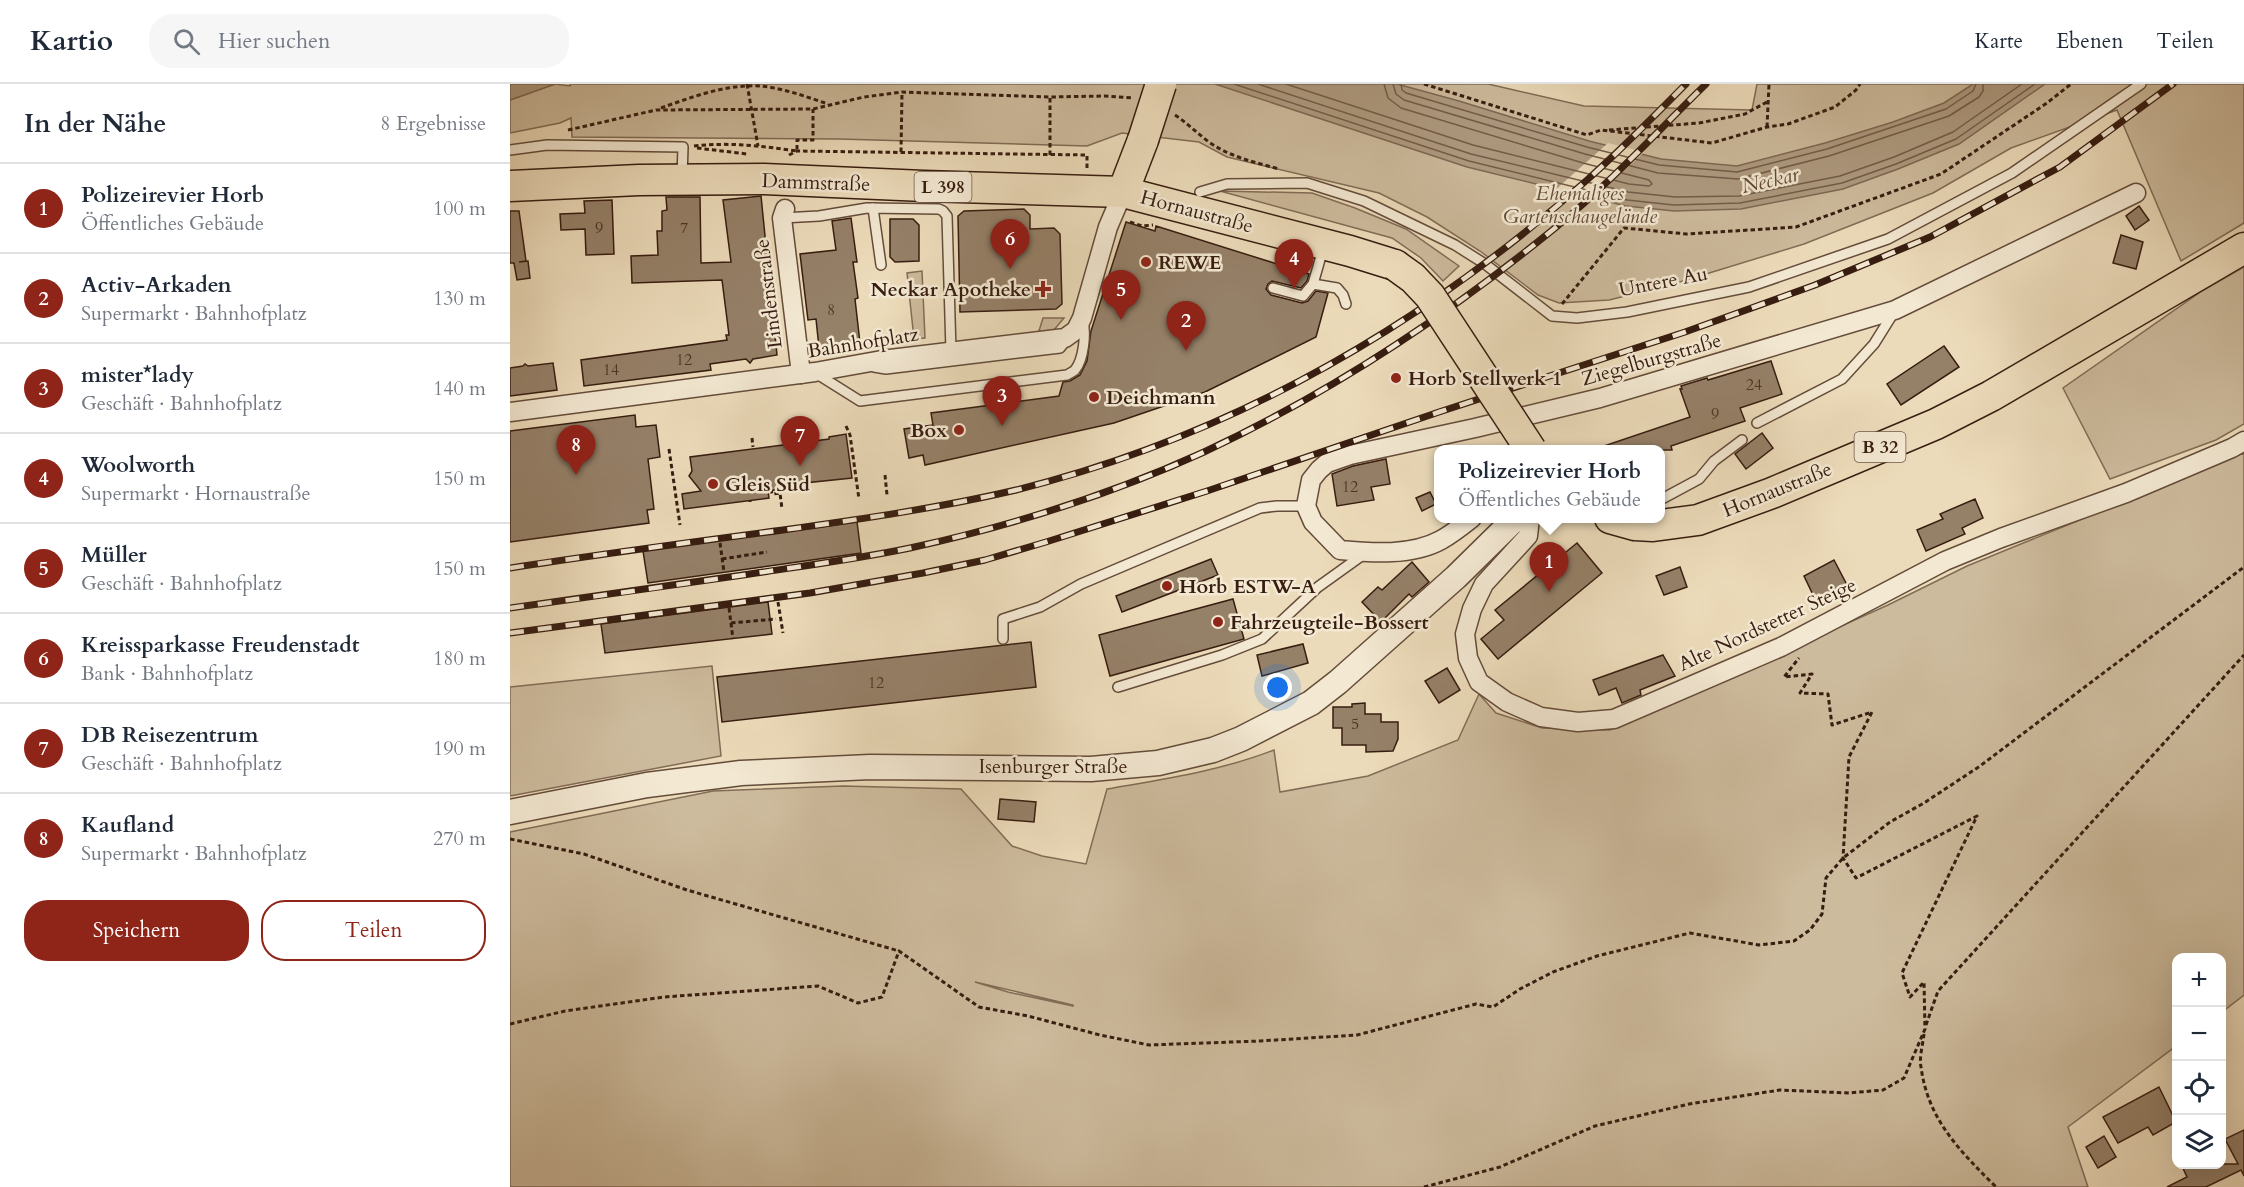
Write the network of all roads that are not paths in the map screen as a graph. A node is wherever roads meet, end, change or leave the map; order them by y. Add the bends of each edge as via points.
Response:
1 (1161, 84) edge
2 (2140, 84) edge
3 (510, 150) edge
4 (681, 179) junction
5 (510, 186) edge
6 (1123, 192) junction
7 (2136, 193) dead end
8 (1196, 201) junction
9 (873, 208) junction
10 (784, 214) joint
11 (1325, 244) junction
12 (2244, 248) edge
13 (880, 265) dead end
14 (1313, 284) junction
15 (1273, 288) dead end
16 (1346, 304) dead end
17 (1895, 310) junction
18 (1077, 326) junction
19 (951, 351) junction
20 (856, 365) junction
21 (808, 373) junction
22 (510, 412) edge
23 (1757, 423) dead end
24 (1742, 440) dead end
25 (2244, 441) edge
26 (1529, 445) edge
27 (1665, 503) edge
28 (1306, 506) junction
29 (1665, 514) edge
30 (1466, 523) edge
31 (1512, 523) edge
32 (1530, 523) edge
33 (1365, 552) junction
34 (1003, 639) dead end
35 (1118, 687) dead end
36 (510, 812) edge

1 - 6 main road, bridge
2 - 8 lane, Untere Au via 2012,173 1888,239 1749,287 1627,312 1576,318 1552,316 1455,245 1364,201 1307,183 1227,184 1209,188
3 - 4 lane via 547,145 683,147
4 - 5 main road, Dammstraße / L 398
4 - 6 main road, Dammstraße / L 398
6 - 8 main road, Hornaustraße
6 - 18 street
7 - 17 street, Ziegelburgstraße
8 - 11 main road, Hornaustraße
9 - 10 lane via 819,216
9 - 13 lane
9 - 19 lane via 939,209 947,216
10 - 21 street, Lindenstraße
11 - 14 lane
11 - 26 main road, Hornaustraße, bridge via 1395,265 1413,278 1430,296
12 - 29 main road, Hornaustraße / B 32 via 1991,396 1935,424 1708,516 1676,524
14 - 15 lane via 1303,296
14 - 16 lane via 1337,288
17 - 23 lane via 1874,344 1842,379
17 - 28 street, Ziegelburgstraße via 1600,398 1350,454 1319,470 1311,480
18 - 19 street, Bahnhofplatz via 1065,338
18 - 20 lane via 1060,348 886,369
18 - 21 lane via 1086,334 1075,370 1067,375 860,401
19 - 20 street, Bahnhofplatz
20 - 21 street, Bahnhofplatz
21 - 22 street, Bahnhofplatz
24 - 27 lane
25 - 32 street, Alte Nordstetter Steige via 2126,493 1946,561 1781,647 1614,719 1578,722 1541,717 1507,702 1479,682 1468,658 1465,634 1472,609 1484,584 1528,536
28 - 33 street via 1313,522 1340,550
28 - 34 lane via 1260,508 1082,584 1040,607 1003,619
30 - 33 street via 1430,545
31 - 36 street, Isenburger Straße via 1311,703 1213,750 1158,763 1091,768 870,767 741,773 647,785
33 - 35 lane via 1318,587 1262,639

